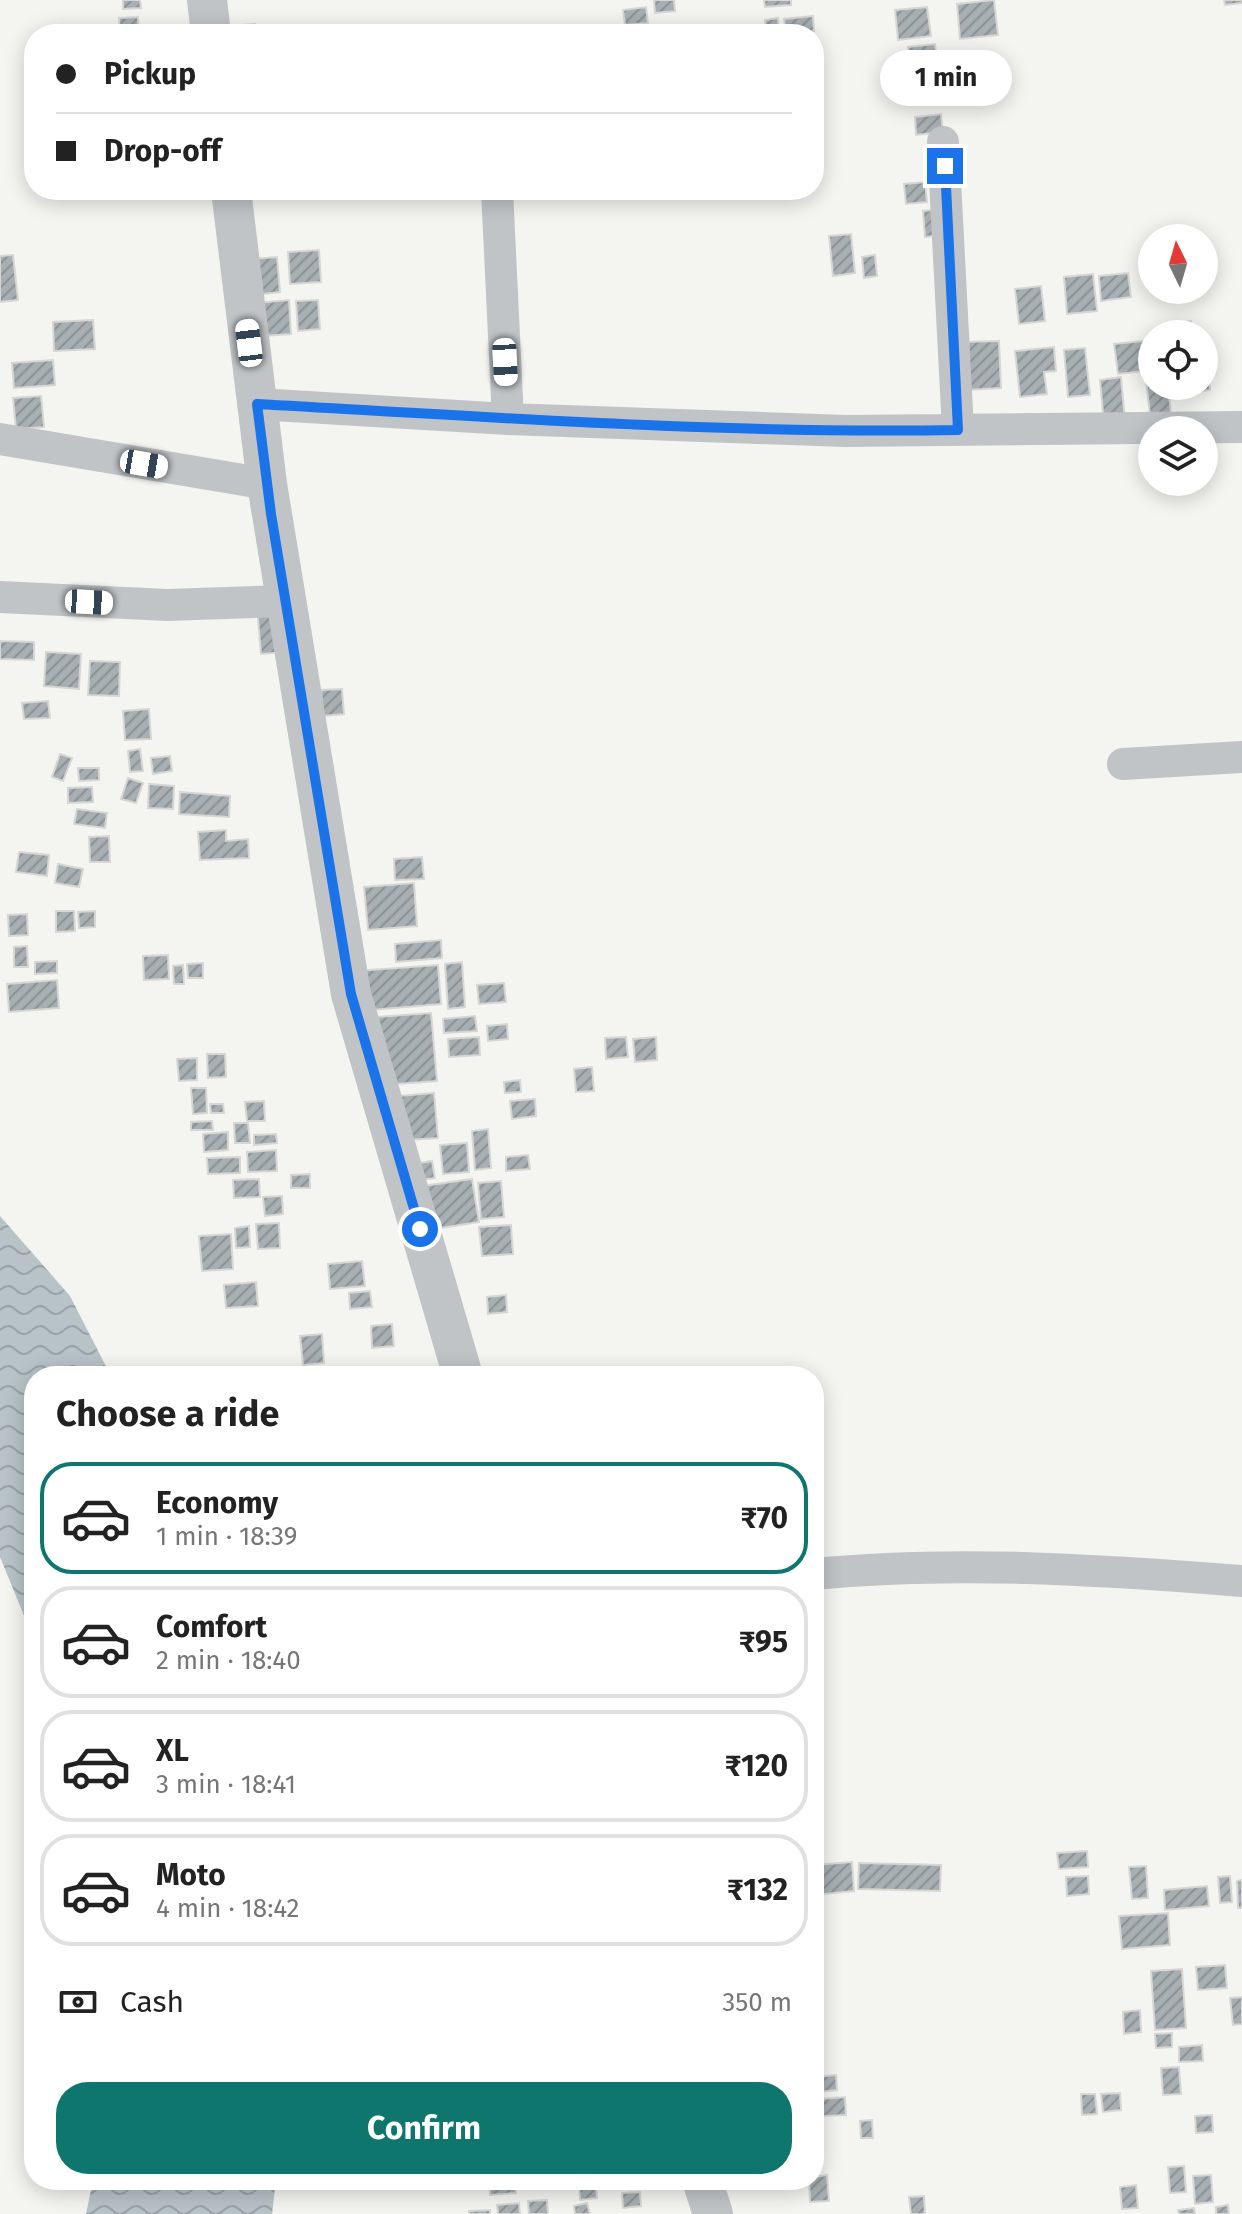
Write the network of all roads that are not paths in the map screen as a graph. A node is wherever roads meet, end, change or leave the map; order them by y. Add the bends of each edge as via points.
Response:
1 (207, 0) edge
2 (210, 24) edge
3 (943, 142) dead end
4 (232, 200) edge
5 (497, 200) edge
6 (257, 404) junction
7 (508, 419) junction
8 (1242, 427) edge
9 (958, 430) junction
10 (0, 439) edge
11 (267, 484) junction
12 (0, 597) edge
13 (286, 601) junction
14 (1242, 757) edge
15 (1123, 764) dead end
16 (460, 1366) edge
17 (824, 1573) edge
18 (1242, 1581) edge
19 (705, 2190) edge
20 (713, 2214) edge

1 - 2 street
3 - 9 street
4 - 6 street
5 - 7 street
6 - 7 street
6 - 11 street
7 - 9 street
8 - 9 street
10 - 11 street
11 - 13 street
12 - 13 street via 167,605
13 - 16 street via 351,994
14 - 15 street
17 - 18 street via 973,1567
19 - 20 street

